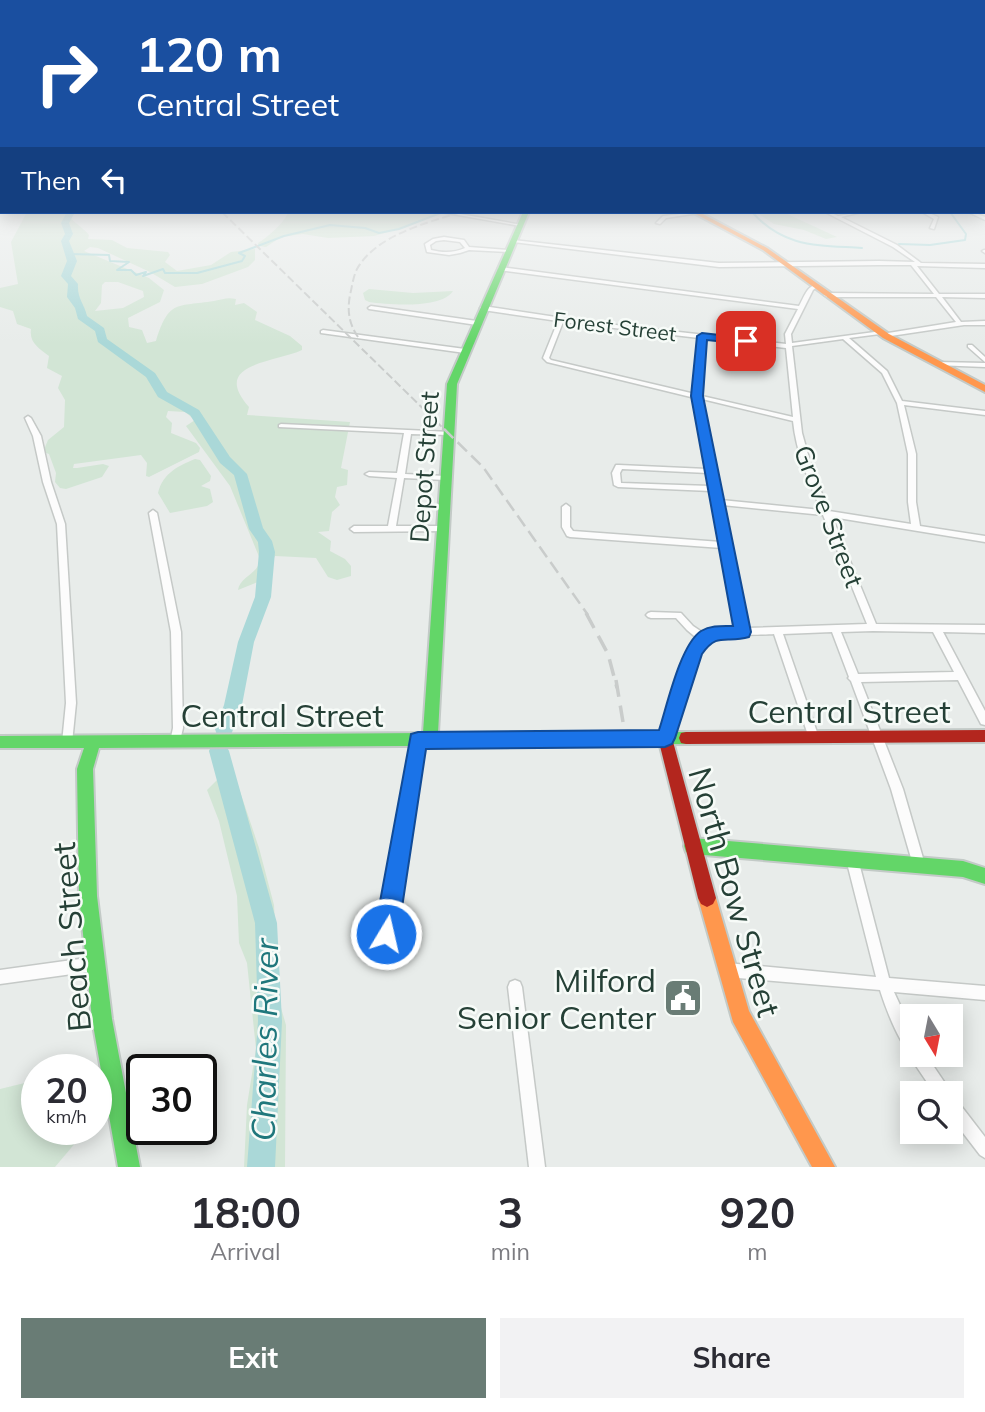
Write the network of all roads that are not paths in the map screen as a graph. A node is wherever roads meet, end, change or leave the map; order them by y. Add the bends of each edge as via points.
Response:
1 (515, 235) edge
2 (741, 235) edge
3 (874, 235) edge
4 (510, 246) junction
5 (468, 248) junction
6 (787, 264) junction
7 (916, 264) junction
8 (985, 266) edge
9 (500, 269) junction
10 (816, 286) junction
11 (827, 295) junction
12 (936, 295) junction
13 (985, 296) edge
14 (371, 308) dead end
15 (483, 308) junction
16 (801, 308) junction
17 (561, 320) junction
18 (477, 323) junction
19 (985, 323) edge
20 (960, 324) junction
21 (323, 332) dead end
22 (882, 334) junction
23 (702, 336) junction
24 (844, 337) junction
25 (789, 345) junction
26 (970, 346) dead end
27 (465, 351) junction
28 (985, 363) edge
29 (937, 364) junction
30 (985, 389) edge
31 (697, 396) junction
32 (900, 402) junction
33 (985, 412) edge
34 (28, 418) dead end
35 (796, 420) junction
36 (281, 426) dead end
37 (408, 431) junction
38 (448, 433) junction
39 (711, 471) junction
40 (369, 474) dead end
41 (401, 476) junction
42 (446, 478) junction
43 (715, 489) junction
44 (717, 502) junction
45 (566, 507) dead end
46 (153, 513) dead end
47 (826, 513) junction
48 (916, 528) junction
49 (354, 529) dead end
50 (392, 529) junction
51 (442, 530) junction
52 (985, 539) edge
53 (726, 545) junction
54 (651, 615) dead end
55 (873, 627) junction
56 (835, 628) junction
57 (936, 628) junction
58 (985, 629) edge
59 (743, 632) junction
60 (778, 632) junction
61 (704, 638) junction
62 (961, 676) junction
63 (853, 678) junction
64 (985, 721) edge
65 (985, 736) edge
66 (877, 737) junction
67 (665, 738) junction
68 (814, 738) junction
69 (424, 740) junction
70 (0, 742) edge
71 (176, 742) junction
72 (67, 743) junction
73 (93, 743) junction
74 (692, 846) junction
75 (852, 859) junction
76 (919, 865) junction
77 (985, 876) edge
78 (386, 934) dead end
79 (94, 964) junction
80 (727, 970) junction
81 (0, 977) edge
82 (885, 984) junction
83 (515, 987) dead end
84 (985, 993) edge
85 (900, 1025) edge
86 (963, 1120) edge
87 (985, 1150) edge
88 (129, 1167) edge
89 (537, 1167) edge
90 (824, 1167) edge

1 - 4 main road, Depot Street
2 - 6 main road
3 - 7 street
4 - 5 street
4 - 6 street via 713,265
4 - 9 main road, Depot Street
5 - 5 street via 453,238 434,240 427,246 441,254
6 - 7 street
6 - 10 main road
7 - 8 street
7 - 12 street
9 - 15 main road, Depot Street
9 - 16 street
10 - 11 main road
10 - 16 street, Grove Street
11 - 12 street
11 - 22 main road
12 - 13 street
12 - 20 street
14 - 18 street
15 - 17 street, Forest Street
15 - 18 main road, Depot Street
16 - 25 street, Grove Street via 789,333
17 - 23 street, Forest Street
17 - 31 street via 549,360
18 - 27 main road, Depot Street
19 - 20 street, Forest Street
20 - 22 street, Forest Street
21 - 27 street
22 - 24 street, Forest Street
22 - 29 main road
23 - 25 street, Forest Street
23 - 31 street
24 - 25 street, Forest Street
24 - 32 street via 885,372
25 - 35 street, Grove Street
26 - 28 street
27 - 38 main road, Depot Street via 452,384
28 - 29 street
29 - 30 main road
31 - 35 street
31 - 39 street
32 - 33 street
32 - 48 street via 912,454
34 - 72 street via 61,524 71,703
35 - 47 street, Grove Street via 802,451
36 - 37 street
37 - 38 street
37 - 41 street
38 - 42 main road, Depot Street
39 - 43 street
39 - 43 street via 619,467 616,473 618,485
40 - 41 street
41 - 42 street
41 - 50 street
42 - 51 main road, Depot Street
43 - 44 street
44 - 47 street
44 - 53 street
45 - 53 street via 570,534
46 - 71 street via 176,632
47 - 48 street
47 - 55 street, Grove Street
48 - 52 street
49 - 50 street
50 - 51 street
51 - 69 main road, Depot Street
53 - 59 street
54 - 61 street via 678,615
55 - 56 street
55 - 57 street
56 - 60 street
56 - 63 street
57 - 58 street
57 - 62 street
59 - 60 street
59 - 61 street via 713,633
60 - 68 street
61 - 67 street via 694,653
62 - 63 street
62 - 64 street
63 - 66 street
65 - 66 main road, Central Street
66 - 68 main road, Central Street
66 - 76 street
67 - 68 main road, Central Street
67 - 69 main road, Central Street
67 - 74 main road, North Bow Street
69 - 71 main road, Central Street
69 - 78 street
70 - 72 main road, Central Street
71 - 73 main road, Central Street
72 - 73 main road, Central Street
73 - 79 main road, Beach Street via 85,769
74 - 75 main road
74 - 80 main road, North Bow Street
75 - 76 main road
75 - 82 street
76 - 77 main road
79 - 81 street
79 - 88 main road, Beach Street
80 - 82 street
80 - 90 main road, North Bow Street via 748,1033
82 - 84 street
82 - 85 street
83 - 89 street
86 - 87 street

